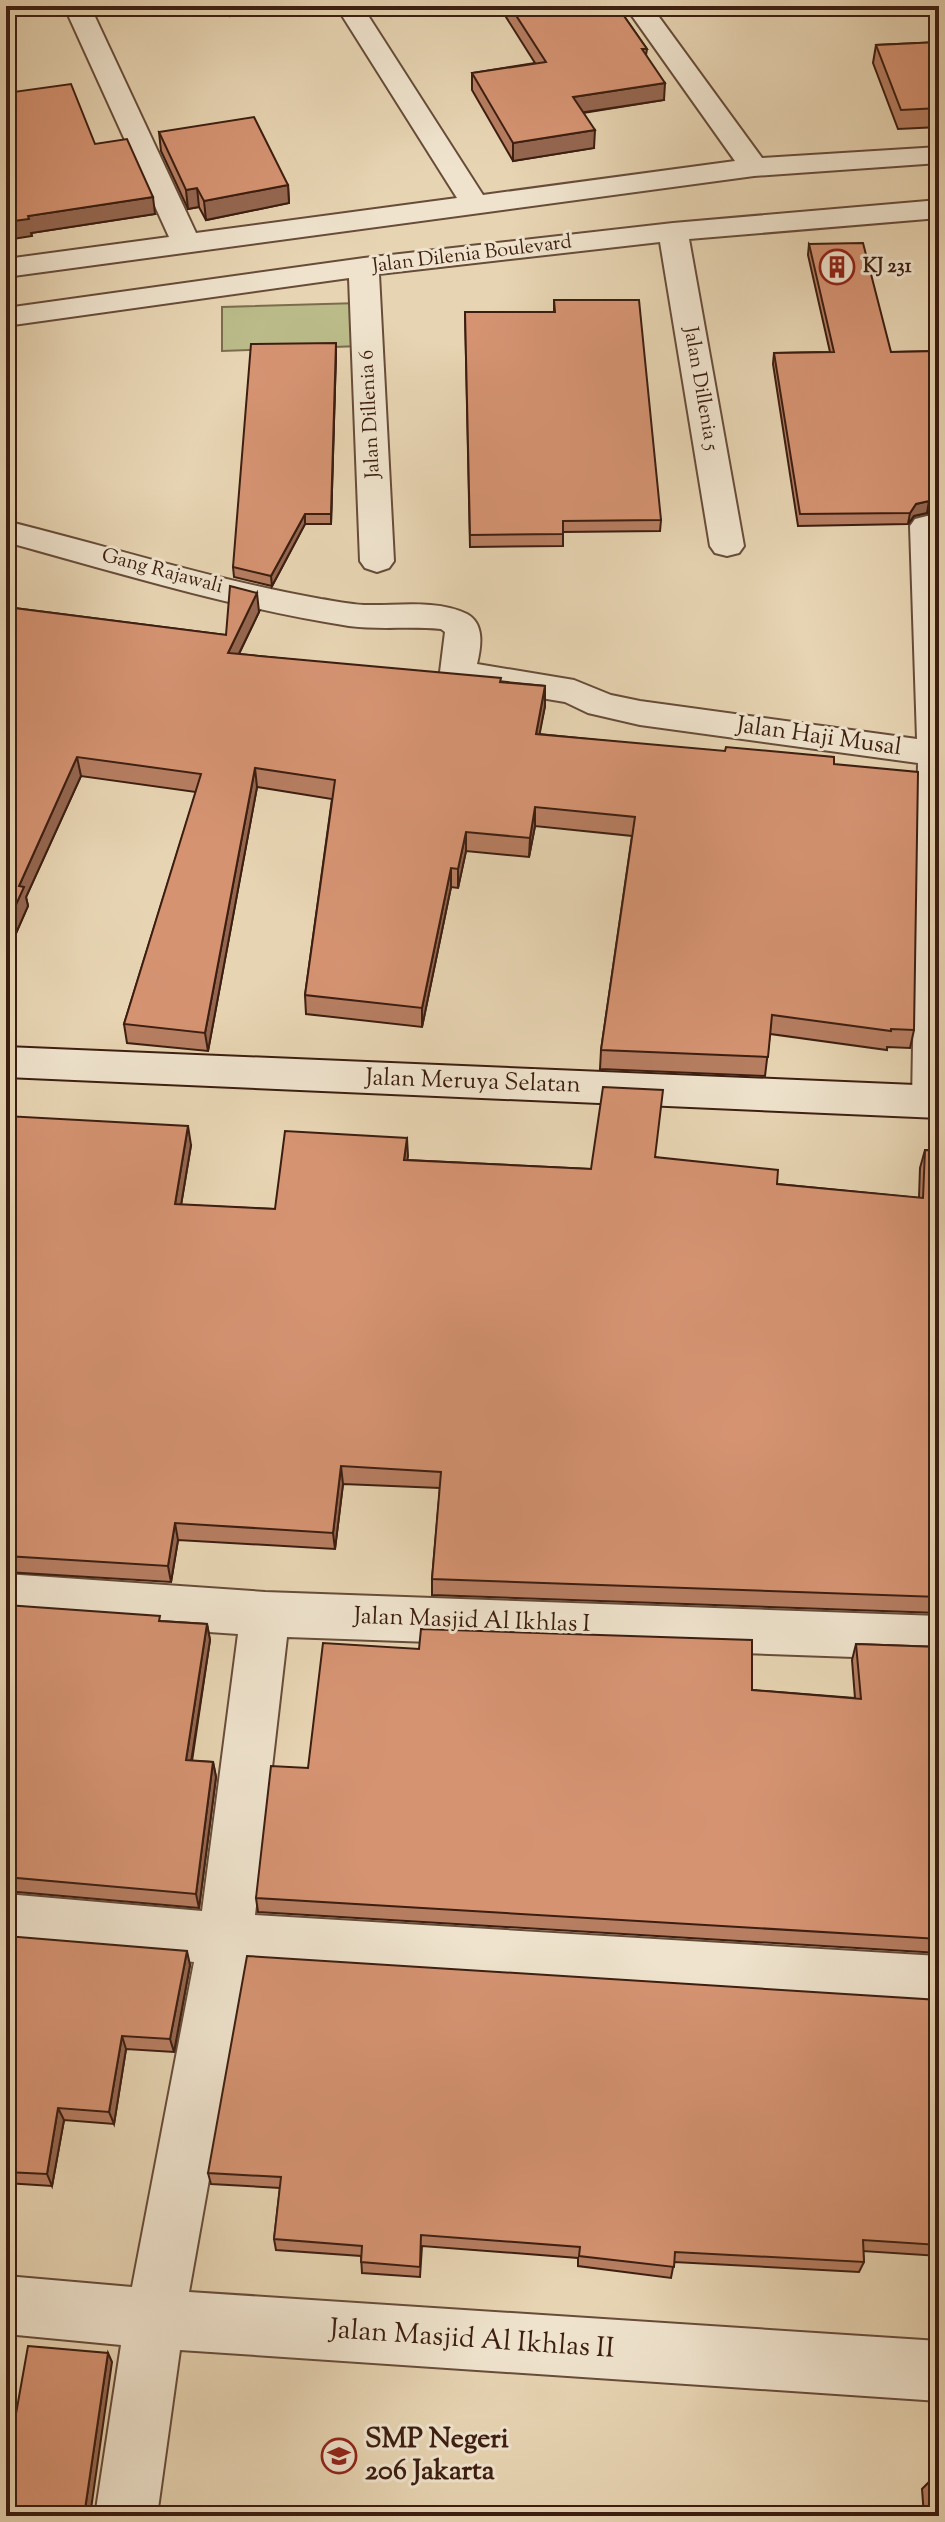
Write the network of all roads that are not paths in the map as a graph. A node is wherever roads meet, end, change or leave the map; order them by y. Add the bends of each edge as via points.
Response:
1 (77, 6) edge
2 (349, 6) edge
3 (638, 6) edge
4 (939, 155) edge
5 (754, 167) junction
6 (474, 203) junction
7 (939, 209) edge
8 (673, 232) junction
9 (187, 245) junction
10 (364, 267) junction
11 (6, 268) edge
12 (6, 317) edge
13 (939, 526) edge
14 (6, 531) edge
15 (727, 546) dead end
16 (377, 561) dead end
17 (458, 672) joint
18 (933, 753) junction
19 (6, 1062) edge
20 (936, 1102) edge
21 (6, 1596) edge
22 (265, 1614) junction
23 (939, 1638) edge
24 (6, 1920) edge
25 (225, 1939) junction
26 (939, 1983) edge
27 (6, 2305) edge
28 (155, 2319) junction
29 (939, 2371) edge
30 (126, 2516) edge

1 - 9 street
2 - 6 street
3 - 5 street
4 - 5 street
5 - 6 street
6 - 9 street
7 - 8 street, Jalan Dilenia Boulevard
8 - 10 street, Jalan Dilenia Boulevard
8 - 15 street, Jalan Dillenia 5
9 - 11 street
10 - 12 street, Jalan Dilenia Boulevard
10 - 16 street, Jalan Dillenia 6
13 - 18 street via 927,526
14 - 17 street, Gang Rajawali via 219,588 323,609 385,619 451,619 464,634
17 - 18 street, Jalan Haji Musal via 574,692 601,705 640,713
18 - 20 street, Jalan Haji Musal
19 - 20 street, Jalan Meruya Selatan
21 - 22 street, Jalan Masjid Al Ikhlas I
22 - 23 street, Jalan Masjid Al Ikhlas I
22 - 25 street
24 - 25 street
25 - 26 street
25 - 28 street
27 - 28 street, Jalan Masjid Al Ikhlas II
28 - 29 street, Jalan Masjid Al Ikhlas II
28 - 30 street

